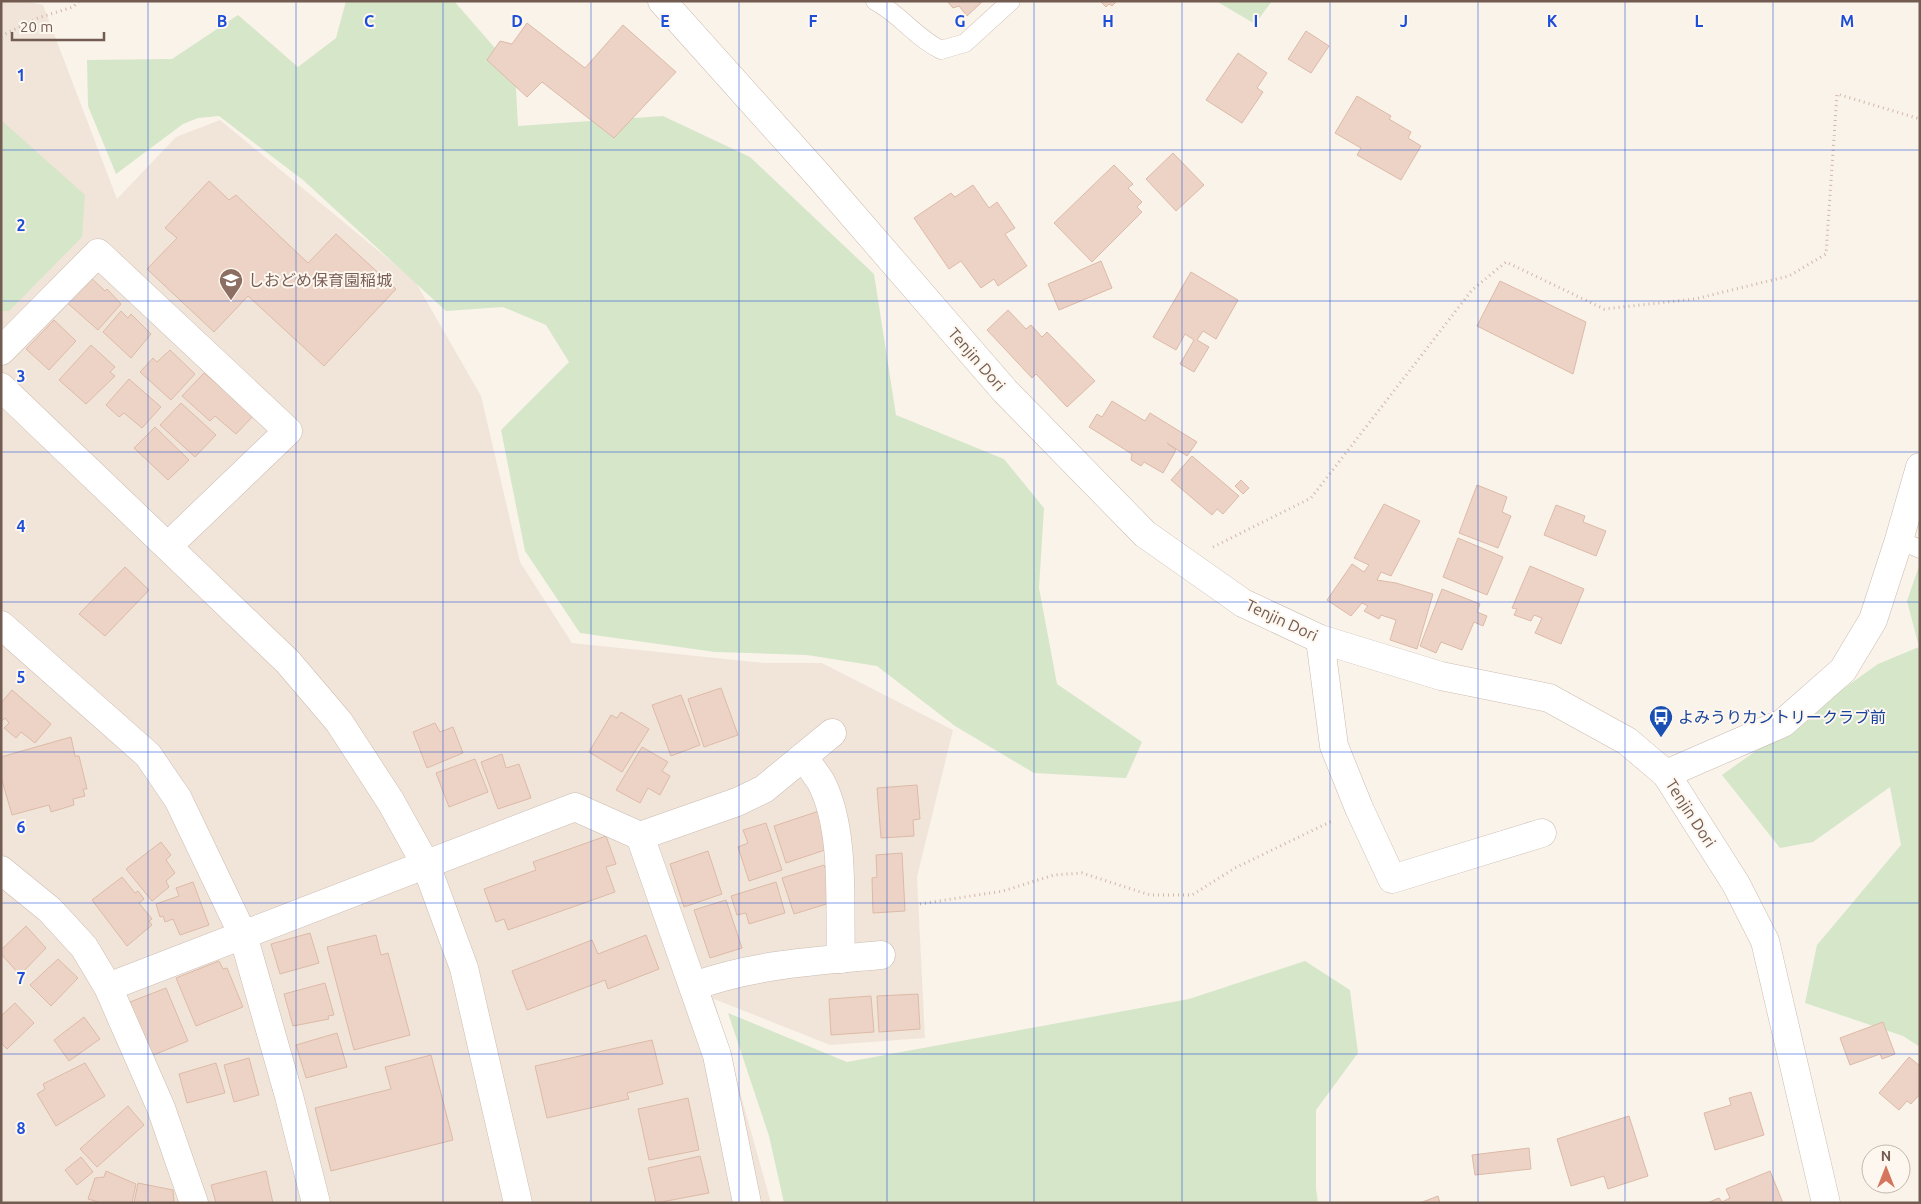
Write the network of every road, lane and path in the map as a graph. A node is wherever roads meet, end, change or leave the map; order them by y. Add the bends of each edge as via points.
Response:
1 (79, 1) edge
2 (662, 1) edge
3 (875, 1) edge
4 (1011, 1) edge
5 (1, 36) edge
6 (1920, 119) edge
7 (1, 351) edge
8 (1, 387) edge
9 (1920, 467) edge
10 (1910, 544) edge
11 (168, 546) junction
12 (1184, 561) junction
13 (1, 625) edge
14 (1320, 639) junction
15 (832, 733) dead end
16 (803, 757) junction
17 (1666, 774) junction
18 (1359, 808) junction
19 (1542, 833) dead end
20 (640, 836) junction
21 (426, 865) junction
22 (1, 870) edge
23 (920, 904) dead end
24 (242, 935) junction
25 (880, 955) dead end
26 (841, 959) junction
27 (694, 986) junction
28 (108, 987) junction
29 (194, 1203) edge
30 (316, 1203) edge
31 (518, 1203) edge
32 (747, 1203) edge
33 (1826, 1203) edge

1 - 5 path via 73,8 38,18
2 - 12 street, Tenjin Dori via 1005,392 1145,534
3 - 4 lane via 927,43 941,50 965,43
6 - 12 path via 1838,94 1826,254 1789,276 1695,299 1604,309 1506,262 1472,290 1310,498
7 - 11 street via 98,253 288,432
8 - 11 street
9 - 10 street
10 - 17 street via 1873,620 1843,670 1783,723
11 - 21 street via 288,662 338,722 391,802
12 - 14 street, Tenjin Dori via 1244,603
13 - 24 street via 148,755 178,799
14 - 17 street, Tenjin Dori via 1441,676 1550,698 1628,741
14 - 18 street via 1334,746
15 - 16 street
16 - 20 street via 764,789 737,802
16 - 26 street via 821,783 832,812 838,847
17 - 33 street, Tenjin Dori via 1736,884 1764,941
18 - 19 street via 1392,879
18 - 23 path via 1235,868 1192,895 1150,894 1082,874 1054,874 1003,891
20 - 21 street via 575,807
20 - 27 street
21 - 24 street
21 - 31 street via 464,968
22 - 28 street via 50,910 84,947
24 - 28 street
24 - 30 street
25 - 26 street
26 - 27 street via 761,967
27 - 32 street via 717,1055
28 - 29 street via 161,1108

